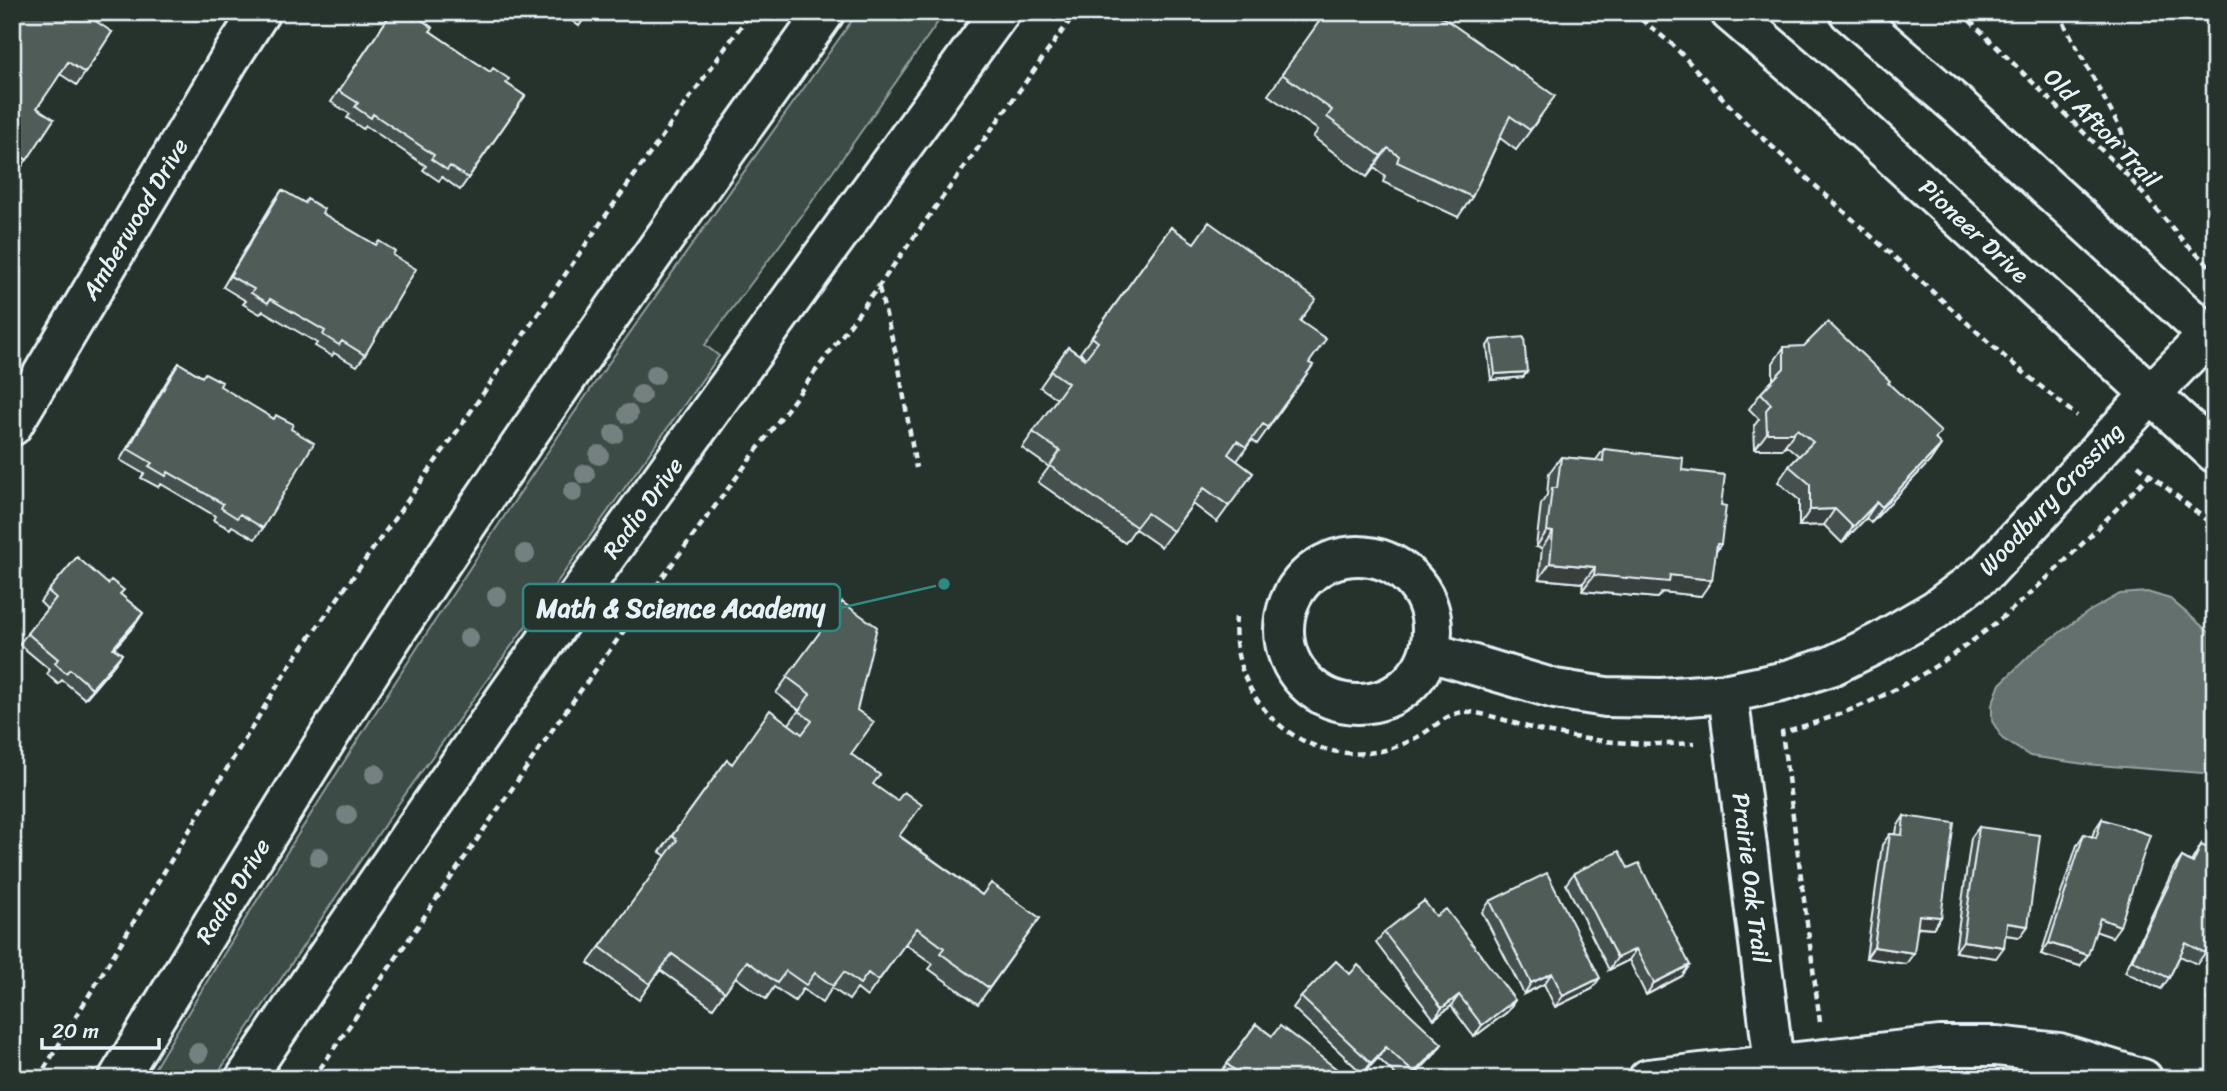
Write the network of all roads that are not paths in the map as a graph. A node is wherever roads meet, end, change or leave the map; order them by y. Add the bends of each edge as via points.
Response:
1 (260, 12) edge
2 (825, 12) edge
3 (1000, 12) edge
4 (1730, 12) edge
5 (1850, 12) edge
6 (2211, 338) edge
7 (2151, 394) junction
8 (12, 426) edge
9 (2215, 453) edge
10 (1430, 652) dead end
11 (1728, 693) junction
12 (1774, 1064) junction
13 (118, 1079) edge
14 (246, 1079) edge
15 (1648, 1079) edge
16 (2143, 1079) edge

1 - 8 street, Amberwood Drive
2 - 13 street, Radio Drive via 457,539 358,690
3 - 14 street, Radio Drive via 451,775
4 - 7 street, Pioneer Drive
5 - 6 street
6 - 7 street, Woodbury Crossing
7 - 9 street, Pioneer Drive
7 - 11 street, Woodbury Crossing via 1987,572 1935,610 1831,666
10 - 11 street, Woodbury Crossing via 1555,689 1606,697
11 - 12 street, Prairie Oak Trail
12 - 15 street
12 - 16 street via 1940,1046 1997,1046 2059,1053

